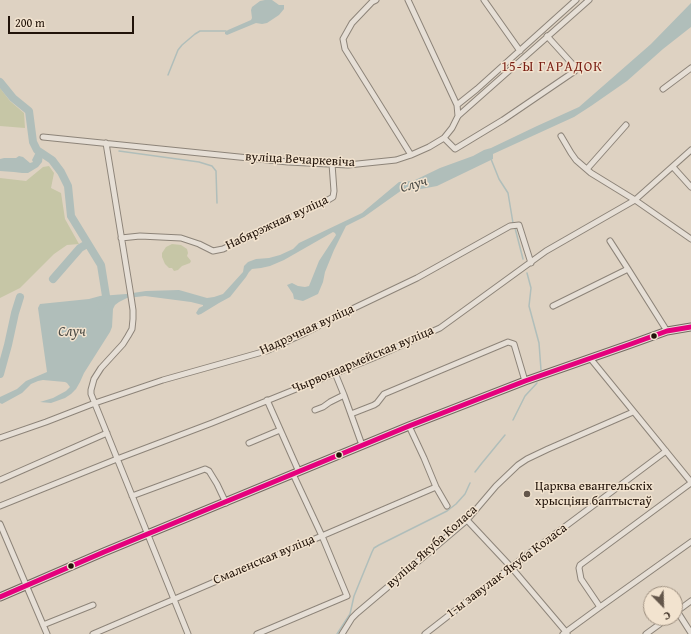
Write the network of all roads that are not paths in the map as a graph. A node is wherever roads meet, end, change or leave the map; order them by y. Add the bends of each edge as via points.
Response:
1 (376, 0) edge
2 (408, 0) edge
3 (484, 0) edge
4 (576, 0) edge
5 (589, 0) edge
6 (548, 36) junction
7 (520, 51) junction
8 (691, 68) edge
9 (663, 89) dead end
10 (457, 105) junction
11 (458, 116) junction
12 (626, 125) dead end
13 (561, 136) dead end
14 (43, 137) dead end
15 (444, 138) junction
16 (106, 143) junction
17 (691, 150) edge
18 (411, 155) junction
19 (332, 164) junction
20 (673, 166) junction
21 (587, 169) junction
22 (691, 187) edge
23 (635, 200) junction
24 (121, 238) junction
25 (691, 239) edge
26 (610, 241) dead end
27 (530, 263) junction
28 (628, 269) junction
29 (553, 306) dead end
30 (691, 327) edge
31 (667, 331) junction
32 (590, 358) junction
33 (335, 373) junction
34 (525, 381) junction
35 (344, 395) junction
36 (267, 400) junction
37 (94, 403) junction
38 (315, 410) dead end
39 (633, 412) junction
40 (351, 414) junction
41 (409, 426) junction
42 (280, 430) junction
43 (107, 433) junction
44 (0, 438) edge
45 (249, 443) dead end
46 (362, 445) junction
47 (666, 451) junction
48 (117, 459) junction
49 (296, 473) junction
50 (0, 480) edge
51 (691, 482) edge
52 (436, 487) junction
53 (132, 496) junction
54 (226, 503) junction
55 (0, 506) edge
56 (446, 506) dead end
57 (466, 520) junction
58 (0, 524) edge
59 (148, 535) junction
60 (322, 536) junction
61 (691, 542) edge
62 (511, 567) junction
63 (26, 586) junction
64 (0, 597) edge
65 (174, 599) junction
66 (93, 605) dead end
67 (600, 607) junction
68 (683, 622) edge
69 (43, 625) junction
70 (657, 626) edge
71 (566, 633) edge
72 (691, 633) edge
73 (47, 634) edge
74 (93, 634) edge
75 (188, 634) edge
76 (257, 634) edge
77 (342, 634) edge
78 (425, 634) edge
79 (646, 634) edge

1 - 18 street via 352,23 343,39 345,49
2 - 10 street
3 - 7 street
4 - 7 street
5 - 6 street
6 - 11 street
6 - 15 street via 576,68 575,71 455,149
7 - 10 street
8 - 9 street
10 - 11 street
11 - 15 street
12 - 21 street
13 - 21 street via 576,160
14 - 16 street
15 - 18 street, вуліца Вечаркевіча
16 - 19 street, вуліца Вечаркевіча via 288,162
16 - 24 street
17 - 20 street, Чырвонаармейская вуліца
18 - 19 street, вуліца Вечаркевіча via 366,164
19 - 24 street, Набярэжная вуліца via 333,197 223,249 213,252 181,238
20 - 22 street
20 - 23 street, Чырвонаармейская вуліца
21 - 23 street
23 - 25 street
23 - 27 street, Чырвонаармейская вуліца via 546,251
24 - 37 street via 132,301 132,329 94,379 91,390
26 - 28 street
27 - 33 street, Чырвонаармейская вуліца via 440,328
27 - 37 street, Надрэчная вуліца via 519,224 510,226 417,278 266,351 163,380
28 - 29 street
28 - 31 street
30 - 31 main road
31 - 32 main road
32 - 34 main road
32 - 39 street
33 - 35 street
33 - 36 street, Чырвонаармейская вуліца
34 - 40 street via 514,344 508,342 384,394 377,403
34 - 41 main road
35 - 38 street
35 - 40 street
36 - 42 street
36 - 48 street, Чырвонаармейская вуліца
37 - 43 street
37 - 44 street, Надрэчная вуліца
39 - 47 street
39 - 57 street, вуліца Якуба Коласа via 526,459 496,486
40 - 46 street
41 - 46 main road
41 - 52 street
42 - 45 street
42 - 49 street
43 - 48 street
43 - 50 street
46 - 49 main road
47 - 51 street
47 - 62 street, 1-ы завулак Якуба Коласа
48 - 53 street
48 - 55 street, Чырвонаармейская вуліца
49 - 54 main road
49 - 60 street
51 - 67 street via 580,565 581,579
52 - 56 street
52 - 60 street, Смаленская вуліца
53 - 54 street via 205,469 217,484
53 - 59 street
54 - 59 main road
57 - 62 street
57 - 77 street, вуліца Якуба Коласа via 356,613
58 - 63 street
59 - 63 main road
59 - 65 street
60 - 65 street, Смаленская вуліца
60 - 76 street via 347,596
61 - 67 street
62 - 71 street
62 - 78 street, 1-ы завулак Якуба Коласа
63 - 64 main road
63 - 69 street
65 - 74 street, Смаленская вуліца
65 - 75 street
66 - 69 street
67 - 71 street
68 - 72 street
69 - 73 street
70 - 79 street

